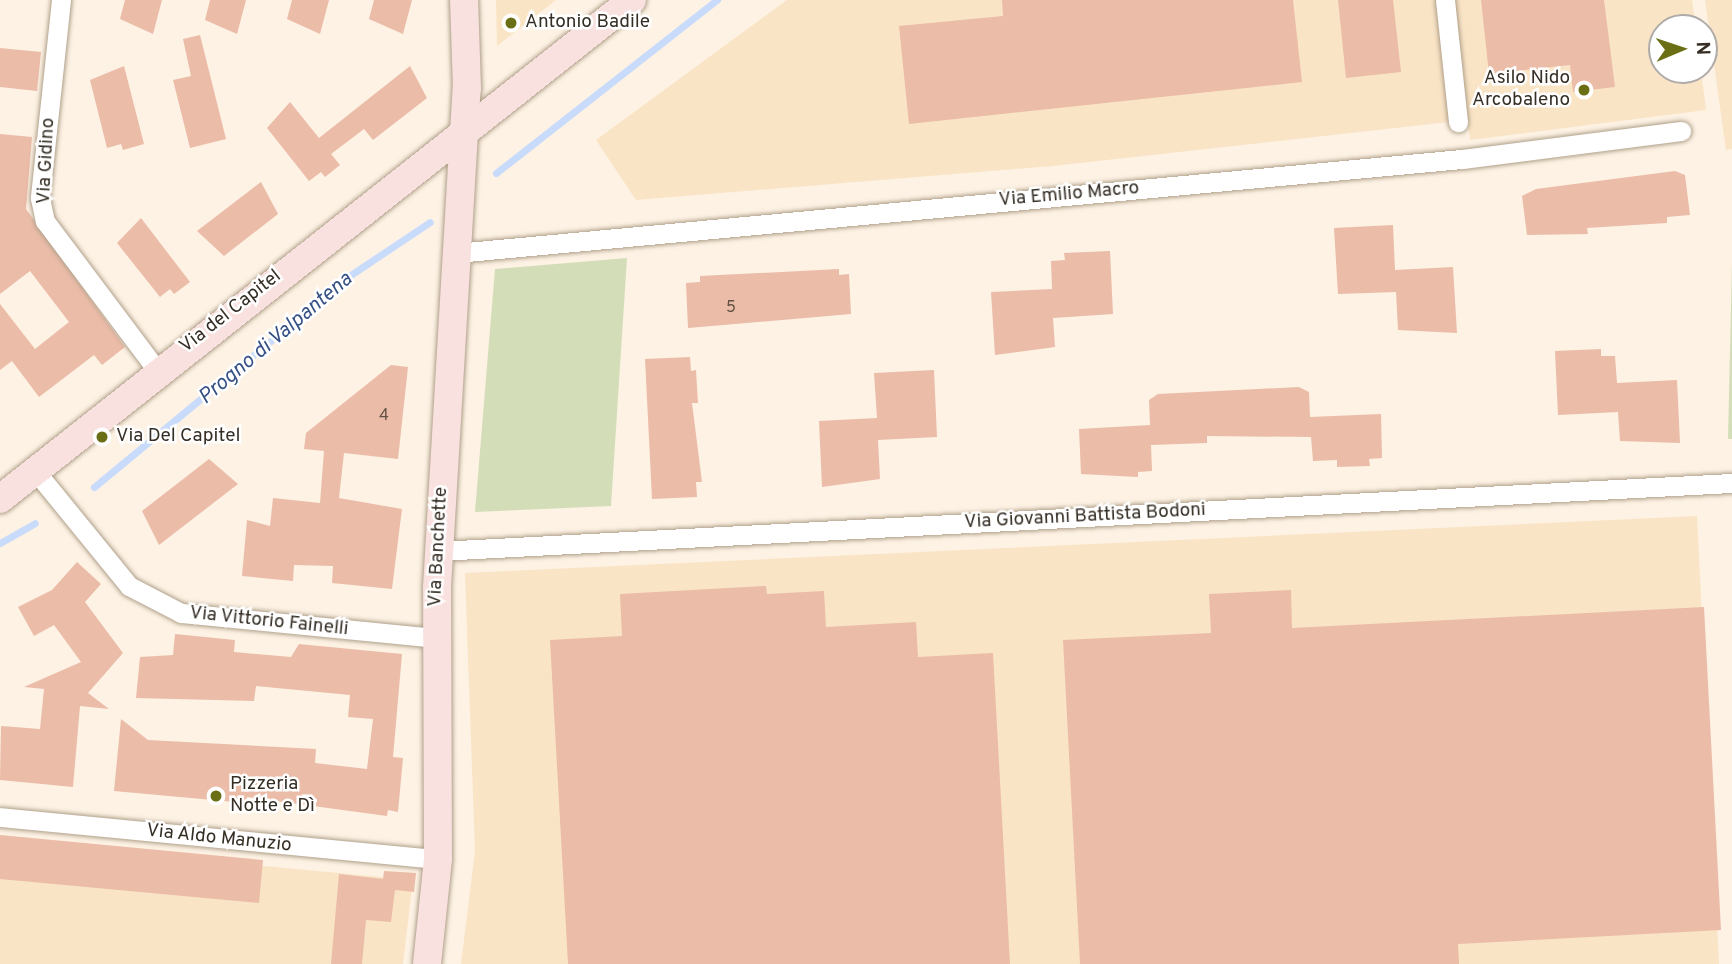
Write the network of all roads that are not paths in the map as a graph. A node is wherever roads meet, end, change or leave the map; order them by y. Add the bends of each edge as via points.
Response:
1 (61, 0) edge
2 (464, 0) edge
3 (632, 0) edge
4 (1445, 0) edge
5 (1458, 122) dead end
6 (465, 130) junction
7 (1681, 131) dead end
8 (456, 253) junction
9 (157, 370) junction
10 (37, 473) junction
11 (1732, 483) edge
12 (0, 499) edge
13 (438, 551) junction
14 (436, 638) junction
15 (0, 817) edge
16 (438, 859) junction
17 (427, 964) edge

1 - 9 street, Via Gidino via 40,198 45,221
2 - 6 street, Via Banchette
3 - 6 street, Via del Capitel
4 - 5 street
6 - 8 street, Via Banchette
6 - 9 street, Via del Capitel
7 - 8 street, Via Emilio Macro via 1462,159
8 - 13 street, Via Banchette
9 - 10 street, Via del Capitel
10 - 12 street, Via del Capitel
10 - 14 street, Via Vittorio Fainelli via 129,586 181,613
11 - 13 street, Via Giovanni Battista Bodoni
13 - 14 street, Via Banchette
14 - 16 street, Via Banchette
15 - 16 street, Via Aldo Manuzio
16 - 17 street, Via Banchette

